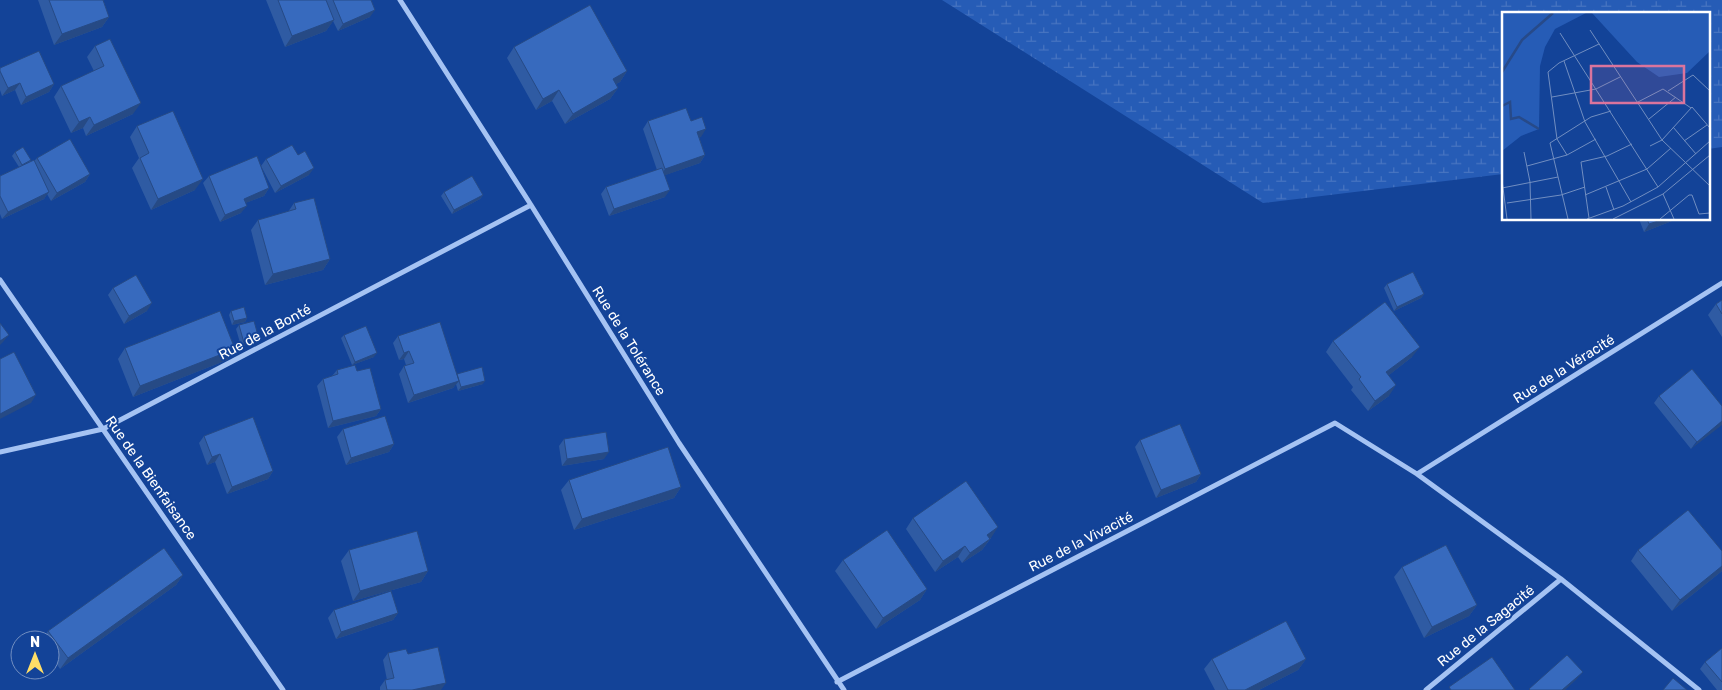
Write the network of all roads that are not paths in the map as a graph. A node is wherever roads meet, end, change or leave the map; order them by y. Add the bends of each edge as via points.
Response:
1 (400, 0) edge
2 (531, 205) junction
3 (0, 280) edge
4 (1722, 283) edge
5 (104, 429) junction
6 (0, 452) edge
7 (1417, 474) junction
8 (1561, 579) junction
9 (838, 682) junction
10 (283, 690) edge
11 (844, 690) edge
12 (1426, 690) edge
13 (1699, 690) edge

1 - 2 street, Rue de la Tolérance
2 - 5 street, Rue de la Bonté
2 - 9 street, Rue de la Tolérance via 679,443
3 - 5 street, Rue de la Bienfaisance
4 - 7 street, Rue de la Véracité
5 - 6 street, Rue de la Bonté
5 - 10 street, Rue de la Bienfaisance
7 - 8 street
7 - 9 street, Rue de la Vivacité via 1335,423
8 - 12 street, Rue de la Sagacité
8 - 13 street
9 - 11 street, Rue de la Tolérance

